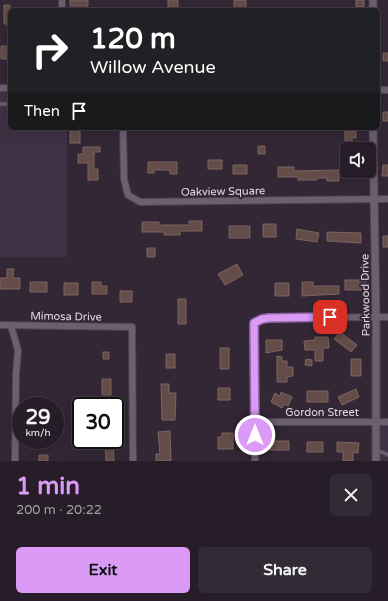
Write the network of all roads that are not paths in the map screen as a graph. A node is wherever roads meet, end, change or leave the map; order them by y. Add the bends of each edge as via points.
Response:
1 (123, 130) edge
2 (374, 130) edge
3 (374, 199) junction
4 (388, 199) edge
5 (376, 317) junction
6 (388, 317) edge
7 (0, 325) edge
8 (10, 326) junction
9 (255, 422) junction
10 (376, 422) junction
11 (388, 422) edge
12 (376, 452) junction
13 (388, 455) edge
14 (15, 461) edge
15 (133, 461) edge
16 (255, 461) edge
17 (376, 461) edge

1 - 3 street, Oakview Square via 124,179 128,195 140,202
2 - 3 street, Parkwood Drive
3 - 4 street, Oakview Square
3 - 5 street, Parkwood Drive
5 - 6 street
5 - 9 street via 269,318 254,323
5 - 10 street, Parkwood Drive
7 - 8 street, Mimosa Drive
8 - 14 street via 18,350
8 - 15 street, Mimosa Drive via 132,327
9 - 10 street, Gordon Street
9 - 16 street
10 - 11 street, Gordon Street
10 - 12 street, Parkwood Drive
12 - 13 lane
12 - 17 street, Parkwood Drive

